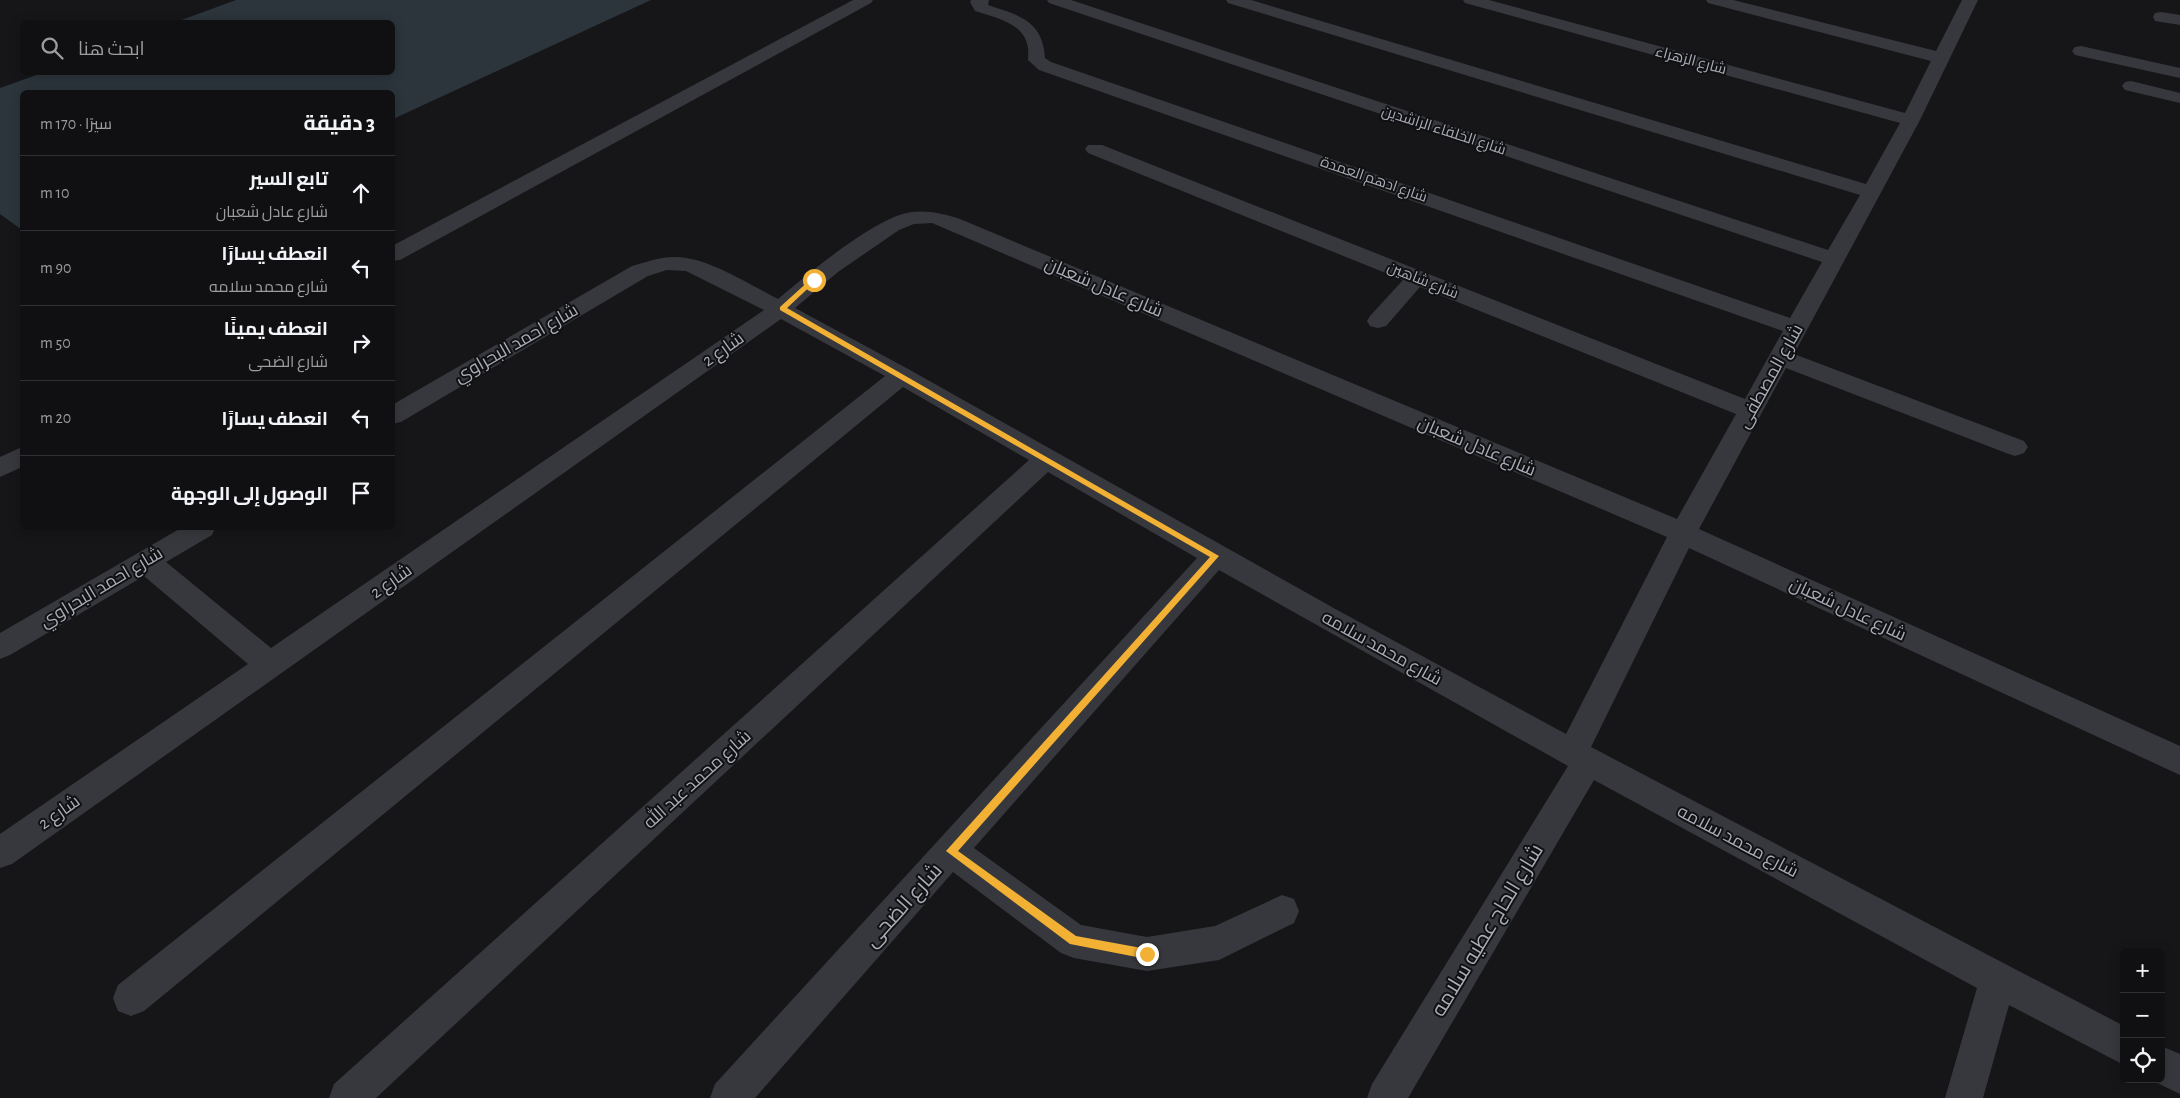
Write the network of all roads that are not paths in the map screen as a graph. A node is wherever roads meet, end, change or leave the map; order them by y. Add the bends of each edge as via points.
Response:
1 (865, 0) edge
2 (1055, 0) edge
3 (1234, 0) edge
4 (1472, 0) edge
5 (1714, 0) edge
6 (1970, 0) edge
7 (979, 2) edge
8 (2161, 17) dead end
9 (2180, 20) edge
10 (2081, 51) dead end
11 (1941, 58) junction
12 (2180, 73) edge
13 (2131, 86) dead end
14 (2180, 98) edge
15 (1911, 120) junction
16 (1096, 149) dead end
17 (1871, 192) junction
18 (395, 254) edge
19 (1833, 260) junction
20 (640, 271) joint
21 (1417, 278) junction
22 (782, 308) junction
23 (1378, 321) dead end
24 (1796, 328) junction
25 (1780, 357) junction
26 (902, 375) junction
27 (1750, 410) junction
28 (395, 414) edge
29 (2015, 447) dead end
30 (20, 457) edge
31 (1046, 459) junction
32 (0, 468) edge
33 (199, 530) edge
34 (1683, 533) junction
35 (1215, 556) junction
36 (145, 561) junction
37 (0, 646) edge
38 (270, 665) junction
39 (1580, 757) junction
40 (2180, 761) edge
41 (951, 851) junction
42 (0, 853) edge
43 (1282, 912) dead end
44 (1998, 979) junction
45 (132, 998) dead end
46 (2120, 1044) edge
47 (2165, 1067) edge
48 (2180, 1075) edge
49 (348, 1098) edge
50 (729, 1098) edge
51 (1386, 1098) edge
52 (1964, 1098) edge

1 - 18 street
2 - 19 street, شارع الخلفاء الراشدين
3 - 17 street
4 - 15 street, شارع الزهراء
5 - 11 street
6 - 11 street, شارع المصطفى
7 - 24 street, شارع ادهم العمدة via 1024,26 1036,45 1036,60 1045,66
8 - 9 street
10 - 12 street
11 - 15 street, شارع المصطفى
13 - 14 street
15 - 17 street, شارع المصطفى
16 - 21 street, شارع شاهين
17 - 19 street, شارع المصطفى
19 - 24 street, شارع المصطفى
20 - 22 street, شارع محمد سلامه via 664,263 687,264
20 - 28 street, شارع احمد البحراوي
21 - 23 street
21 - 27 street, شارع شاهين
22 - 26 street, شارع محمد سلامه
22 - 34 street, شارع عادل شعبان via 830,267 892,226 911,218 933,217
22 - 38 street, شارع 2
24 - 25 street, شارع المصطفى
25 - 27 street, شارع المصطفى
25 - 29 street
26 - 31 street, شارع محمد سلامه
26 - 45 street
27 - 34 street, شارع المصطفى
30 - 32 street
31 - 35 street, شارع محمد سلامه
31 - 49 street, شارع محمد عبد الله
33 - 36 street, شارع احمد البحراوي
34 - 39 street, شارع المصطفى
34 - 40 street, شارع عادل شعبان
35 - 39 street, شارع محمد سلامه
35 - 41 street, شارع الضحى
36 - 37 street, شارع احمد البحراوي
36 - 38 street
38 - 42 street, شارع 2
39 - 44 street, شارع محمد سلامه
39 - 51 street, شارع الحاج عطيه سلامه
41 - 43 street via 1074,941 1147,954 1219,943
41 - 50 street, شارع الضحى
44 - 46 street, شارع محمد سلامه
44 - 52 street
47 - 48 street

